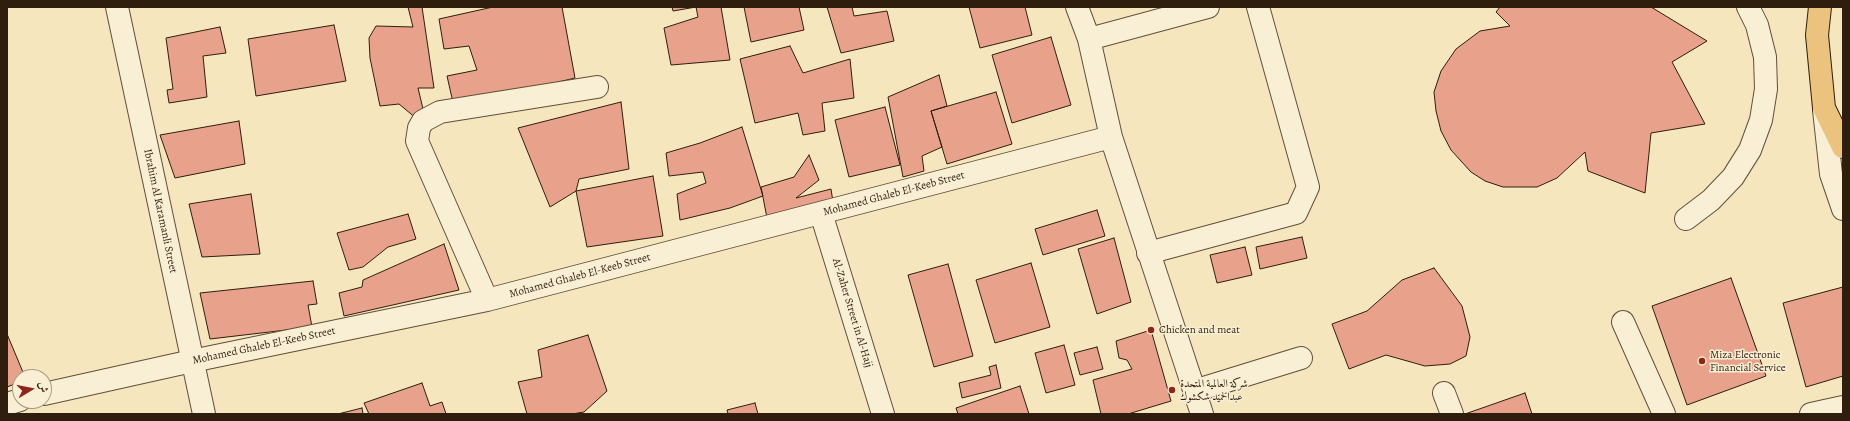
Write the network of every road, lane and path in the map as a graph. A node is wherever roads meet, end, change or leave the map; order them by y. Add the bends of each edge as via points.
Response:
1 (117, 7) edge
2 (1077, 7) edge
3 (1208, 7) edge
4 (1258, 7) edge
5 (1748, 7) edge
6 (1820, 7) edge
7 (1089, 39) junction
8 (597, 88) dead end
9 (1824, 108) junction
10 (1111, 137) junction
11 (1843, 147) edge
12 (1843, 209) edge
13 (821, 213) junction
14 (1686, 219) dead end
15 (1148, 253) junction
16 (487, 300) junction
17 (1623, 322) dead end
18 (1302, 358) dead end
19 (192, 360) junction
20 (52, 392) edge
21 (1194, 392) junction
22 (1444, 393) dead end
23 (1843, 407) edge
24 (204, 414) edge
25 (883, 414) edge
26 (1202, 414) edge
27 (1452, 414) edge
28 (1664, 414) edge
29 (1812, 414) edge

1 - 19 street, Ibrahim Al Karamanli Street
2 - 7 street
3 - 7 street
4 - 15 street via 1308,187 1296,213
5 - 14 street via 1757,25 1765,57 1766,88 1761,120 1750,150 1733,177 1711,200
6 - 9 main road via 1817,35
7 - 10 street
8 - 16 street via 440,112 423,121 419,128 417,142
9 - 11 main road
9 - 12 street via 1831,174
10 - 13 street, Mohamed Ghaleb El-Keeb Street
10 - 15 street
13 - 16 street, Mohamed Ghaleb El-Keeb Street
13 - 25 street, Al-Zaher Street in Al-Hajj
15 - 21 street
16 - 19 street, Mohamed Ghaleb El-Keeb Street
17 - 28 street
18 - 21 street
19 - 20 street, Mohamed Ghaleb El-Keeb Street
19 - 24 street, Ibrahim Al Karamanli Street
21 - 26 street
22 - 27 street
23 - 29 street

